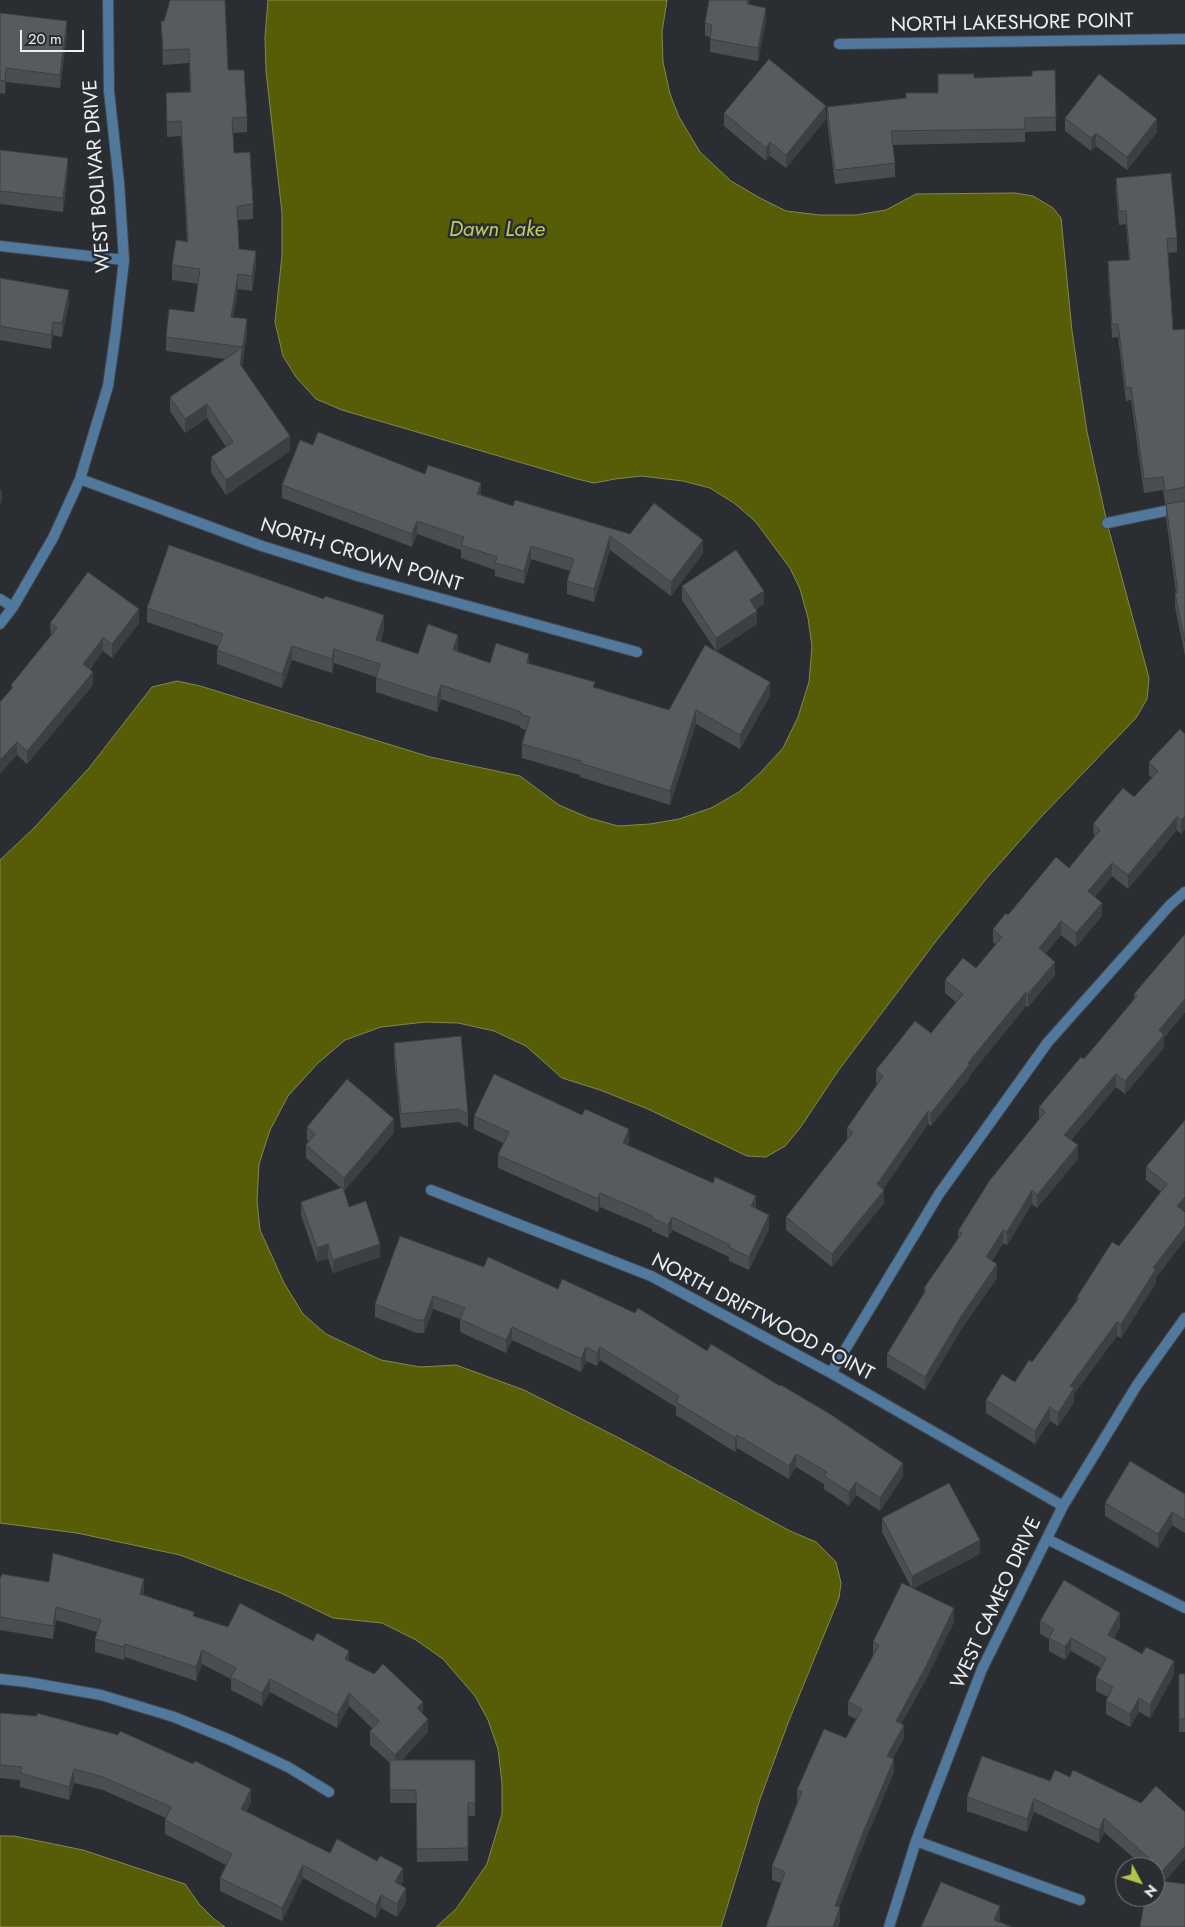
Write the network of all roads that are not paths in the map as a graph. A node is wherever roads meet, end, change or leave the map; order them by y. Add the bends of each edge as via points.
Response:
1 (108, 0) edge
2 (1185, 39) edge
3 (840, 44) dead end
4 (0, 246) edge
5 (124, 260) junction
6 (80, 479) junction
7 (1185, 506) edge
8 (1107, 523) dead end
9 (0, 599) edge
10 (13, 607) junction
11 (0, 624) edge
12 (637, 652) dead end
13 (1185, 892) edge
14 (431, 1190) dead end
15 (1185, 1318) edge
16 (831, 1373) junction
17 (1063, 1506) junction
18 (1047, 1539) junction
19 (1185, 1608) edge
20 (0, 1679) edge
21 (329, 1792) dead end
22 (916, 1840) junction
23 (1080, 1900) dead end
24 (889, 1927) edge

1 - 5 street, WEST BOLIVAR DRIVE via 109,91
2 - 3 street, NORTH LAKESHORE POINT
4 - 5 street
5 - 6 street, WEST BOLIVAR DRIVE via 108,386
6 - 10 street, WEST BOLIVAR DRIVE via 53,538
6 - 12 street, NORTH CROWN POINT via 262,546 358,576
7 - 8 street
9 - 10 street
10 - 11 street, WEST BOLIVAR DRIVE
13 - 16 street via 1048,1042 939,1194
14 - 16 street, NORTH DRIFTWOOD POINT via 651,1276
15 - 17 street, WEST CAMEO DRIVE via 1137,1385
16 - 17 street, NORTH DRIFTWOOD POINT
17 - 18 street, WEST CAMEO DRIVE
18 - 19 street
18 - 22 street, WEST CAMEO DRIVE via 982,1669
20 - 21 street via 101,1695 174,1717 288,1767
22 - 23 street
22 - 24 street, WEST CAMEO DRIVE

